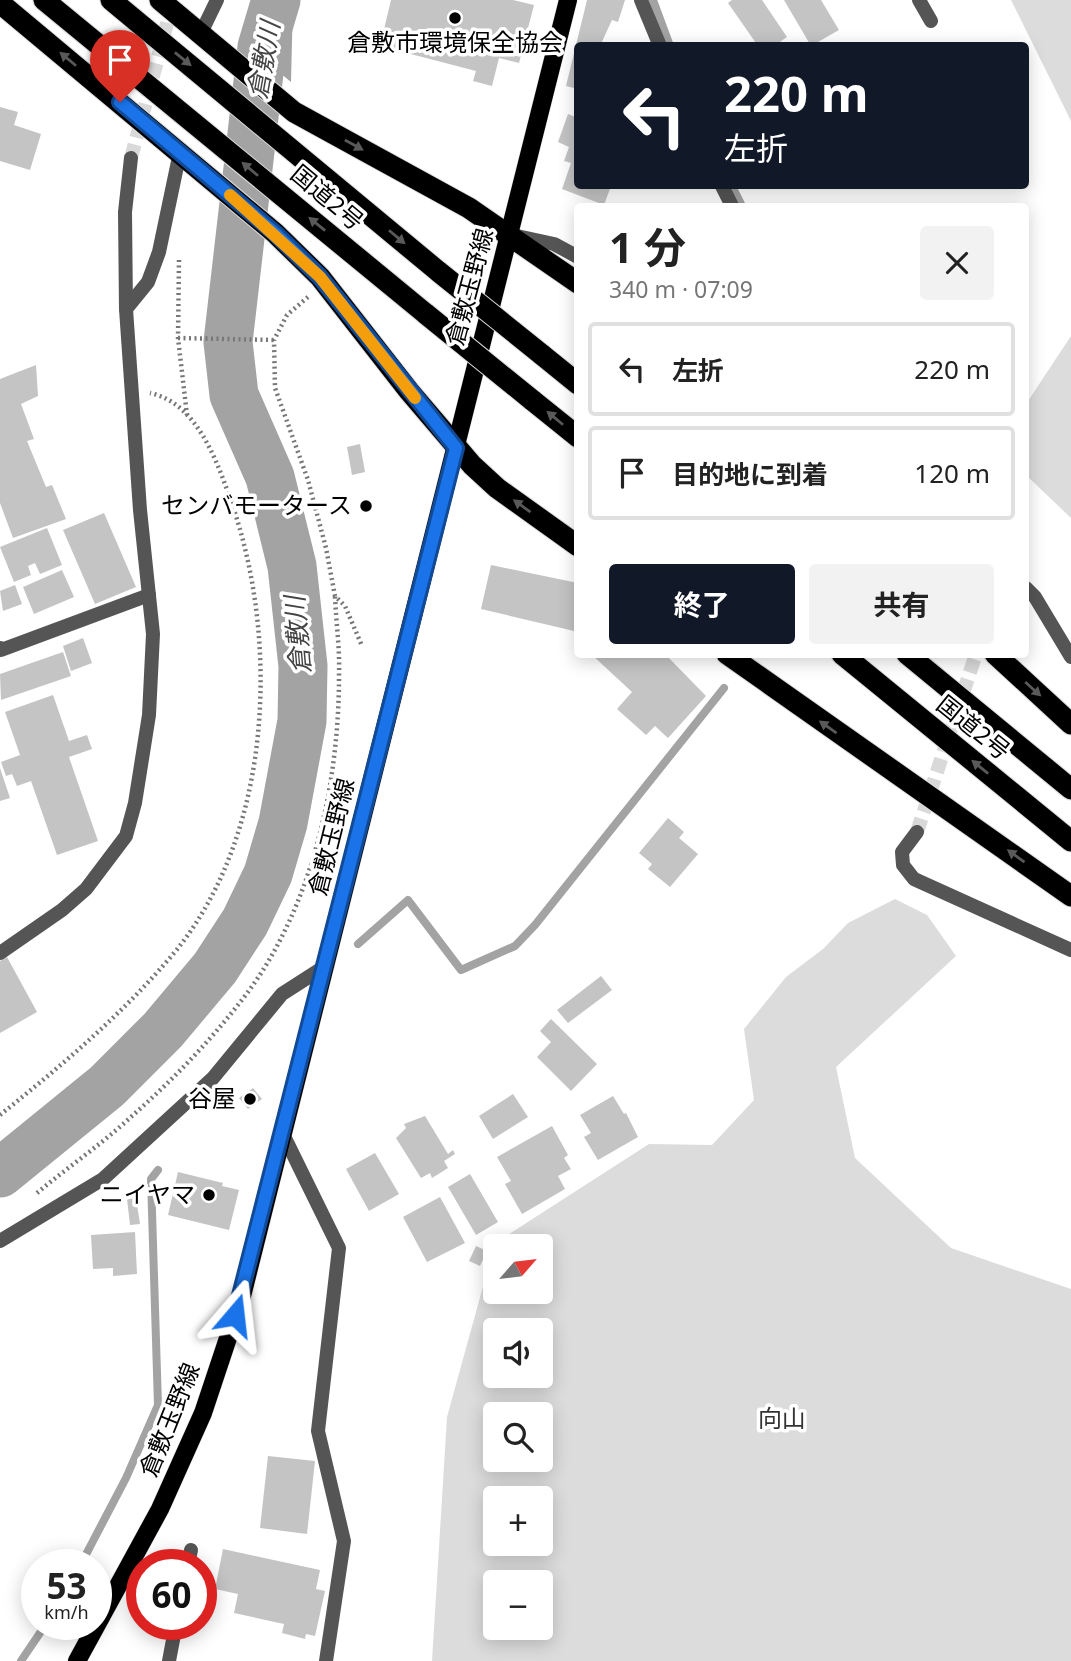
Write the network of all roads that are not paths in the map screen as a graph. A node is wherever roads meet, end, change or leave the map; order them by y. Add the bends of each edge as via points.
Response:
1 (44, 0) edge
2 (111, 0) edge
3 (160, 0) edge
4 (216, 0) edge
5 (568, 0) edge
6 (641, 0) edge
7 (919, 0) edge
8 (0, 3) edge
9 (931, 21) dead end
10 (201, 33) junction
11 (658, 42) edge
12 (180, 152) junction
13 (131, 158) tunnel mouth
14 (509, 234) junction
15 (574, 255) edge
16 (574, 280) edge
17 (126, 309) junction
18 (574, 381) edge
19 (574, 434) edge
20 (456, 448) junction
21 (574, 543) edge
22 (1029, 591) edge
23 (149, 595) junction
24 (0, 648) edge
25 (1071, 657) edge
26 (733, 658) edge
27 (847, 658) edge
28 (912, 658) edge
29 (999, 658) edge
30 (1071, 724) edge
31 (1071, 789) edge
32 (917, 832) tunnel mouth
33 (1071, 841) edge
34 (1071, 895) edge
35 (1071, 950) edge
36 (0, 953) edge
37 (324, 967) junction
38 (283, 1134) junction
39 (0, 1241) edge
40 (173, 1640) edge
41 (77, 1661) edge
42 (169, 1661) edge
43 (326, 1661) edge

19 -> 1 highway, 国道2号, bridge
2 -> 18 highway, 国道2号, bridge
3 - 10 highway
4 - 10 street
5 - 14 main road, 倉敷玉野線
6 - 11 street
7 - 9 street
12 -> 8 highway
10 -> 14 highway via 294,112
12 - 17 street via 148,282
12 - 20 highway via 320,277
13 - 17 street via 125,212
14 - 15 street via 554,244
14 - 16 highway
14 - 20 main road, 倉敷玉野線
17 - 23 street
21 -> 20 highway via 497,488
20 - 37 main road, 倉敷玉野線
22 - 25 street
23 - 24 street
23 - 36 street via 154,675 126,836 86,889
34 -> 26 highway
33 -> 27 highway, 国道2号
28 - 31 highway, 国道2号
29 -> 30 highway
32 - 35 street via 902,852 903,865 914,879
37 - 38 main road, 倉敷玉野線
37 - 39 street via 282,994 213,1078 112,1171 74,1199
38 - 41 main road, 倉敷玉野線 via 242,1296 203,1413 160,1509
38 - 43 street via 339,1248 318,1431 344,1541
40 - 42 street

